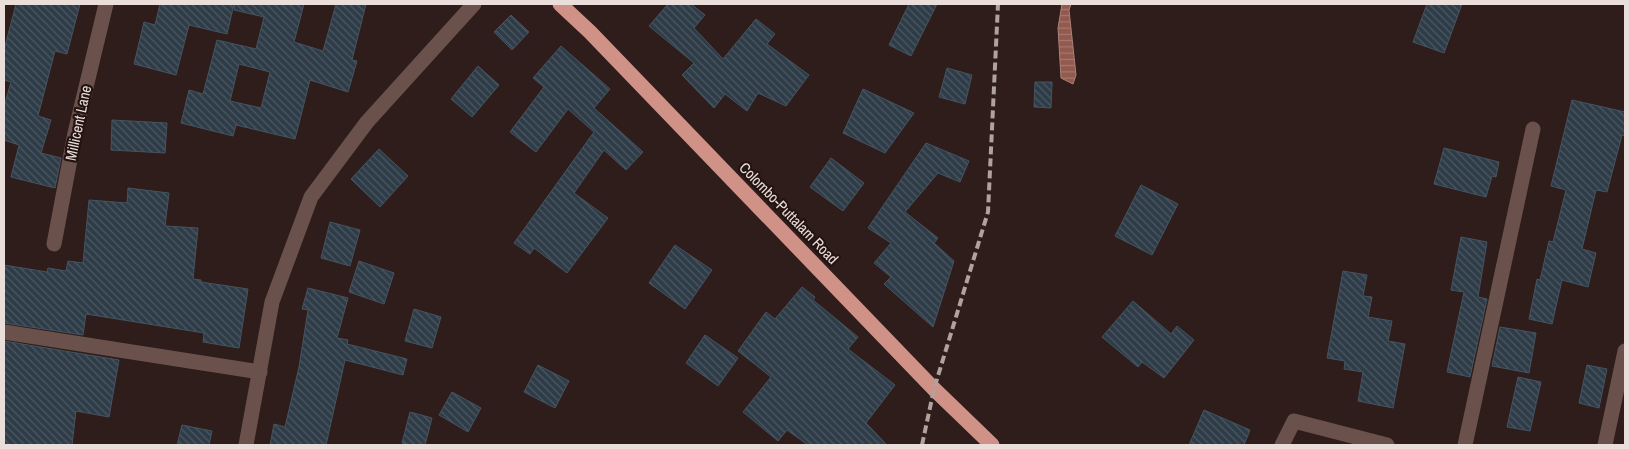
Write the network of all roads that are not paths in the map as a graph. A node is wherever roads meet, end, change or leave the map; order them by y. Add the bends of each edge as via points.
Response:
1 (106, 4) edge
2 (474, 4) edge
3 (560, 4) edge
4 (1532, 129) dead end
5 (54, 244) dead end
6 (4, 332) edge
7 (1625, 350) edge
8 (260, 372) junction
9 (246, 445) edge
10 (992, 445) edge
11 (1282, 445) edge
12 (1387, 445) edge
13 (1465, 445) edge
14 (1605, 445) edge

1 - 5 street, Millicent Lane via 75,133
2 - 8 street via 367,122 311,197 272,302
3 - 10 highway, Colombo-Puttalam Road
4 - 13 street
6 - 8 street
7 - 14 street
8 - 9 street
11 - 12 street via 1294,421

